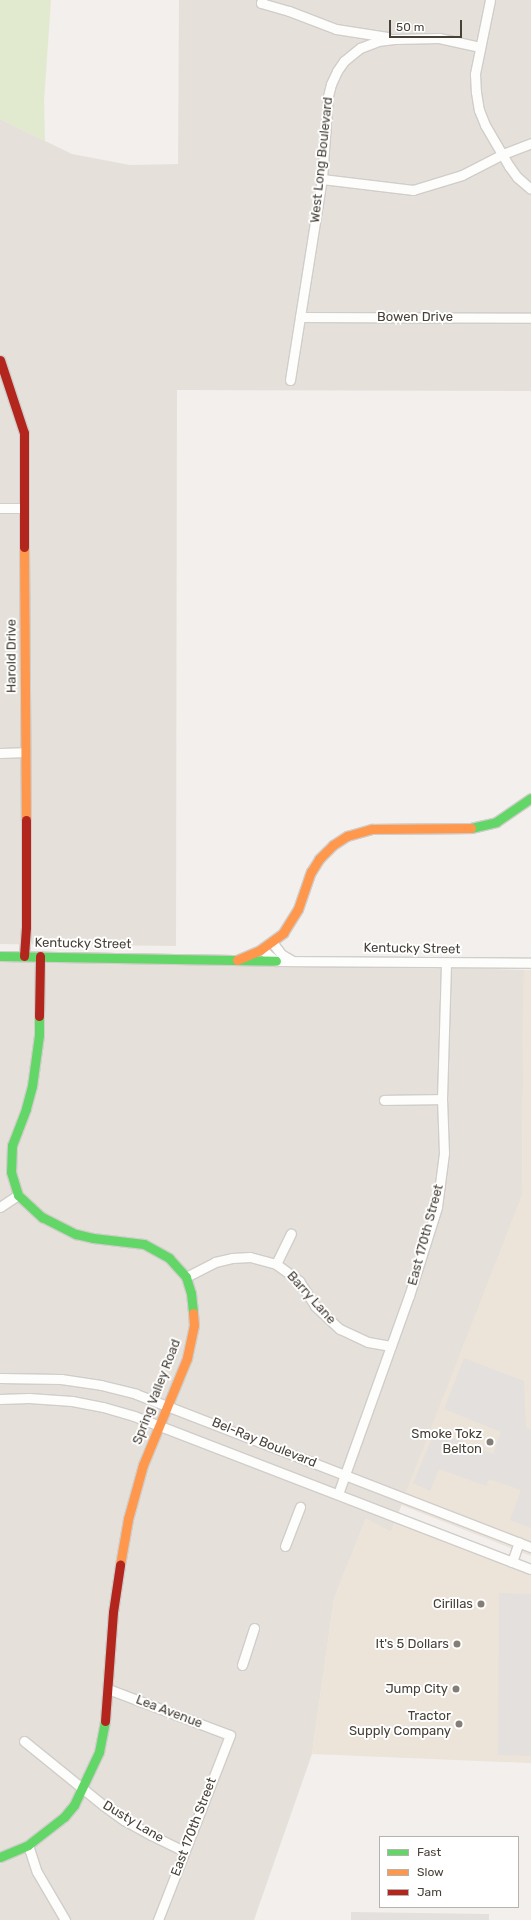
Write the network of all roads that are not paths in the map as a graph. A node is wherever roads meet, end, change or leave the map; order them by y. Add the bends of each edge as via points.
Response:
1 (262, 0) edge
2 (490, 0) edge
3 (353, 32) junction
4 (394, 38) junction
5 (366, 45) junction
6 (480, 47) junction
7 (531, 143) edge
8 (503, 154) junction
9 (322, 179) junction
10 (531, 190) edge
11 (300, 317) junction
12 (531, 318) edge
13 (0, 360) edge
14 (290, 380) dead end
15 (0, 508) edge
16 (24, 508) junction
17 (25, 752) junction
18 (0, 753) edge
19 (531, 798) edge
20 (272, 942) junction
21 (263, 948) junction
22 (0, 956) edge
23 (24, 956) junction
24 (40, 956) junction
25 (237, 960) junction
26 (276, 961) junction
27 (292, 961) junction
28 (446, 963) junction
29 (531, 963) edge
30 (442, 1099) junction
31 (384, 1100) dead end
32 (18, 1195) junction
33 (0, 1207) edge
34 (291, 1232) dead end
35 (276, 1264) junction
36 (186, 1277) junction
37 (391, 1346) junction
38 (0, 1378) edge
39 (0, 1399) edge
40 (167, 1405) junction
41 (158, 1425) junction
42 (346, 1475) junction
43 (338, 1494) junction
44 (300, 1507) dead end
45 (519, 1542) junction
46 (285, 1546) dead end
47 (531, 1547) edge
48 (512, 1562) junction
49 (531, 1569) edge
50 (254, 1628) dead end
51 (242, 1665) dead end
52 (108, 1689) junction
53 (230, 1735) joint
54 (24, 1741) dead end
55 (83, 1789) junction
56 (28, 1846) junction
57 (184, 1851) junction
58 (0, 1857) edge
59 (65, 1920) edge
60 (158, 1920) edge

1 - 3 street via 262,3 321,24
2 - 6 street
3 - 4 street
3 - 5 street
4 - 5 street, West Long Boulevard
4 - 6 street via 439,38
5 - 9 street, West Long Boulevard via 344,61 331,84
6 - 8 street via 475,74 479,110
7 - 8 street
8 - 9 street via 462,175 413,190
8 - 10 street via 517,177
9 - 11 street, West Long Boulevard
11 - 12 street, Bowen Drive
11 - 14 street, West Long Boulevard
13 - 16 street, Harold Drive via 24,433
15 - 16 street
16 - 17 street, Harold Drive
17 - 18 street
17 - 23 street, Harold Drive
19 - 20 street via 510,814 482,826 467,829 372,829 347,836 319,859 311,872 290,924
20 - 21 street
20 - 27 street via 281,954
21 - 25 street
21 - 26 street
22 - 23 street, Kentucky Street
23 - 24 street, Kentucky Street
24 - 25 street, Kentucky Street
24 - 32 street via 39,1035 32,1086 12,1145 11,1172
25 - 26 street, Kentucky Street
26 - 27 street, Kentucky Street
27 - 28 street, Kentucky Street
28 - 29 street, Kentucky Street
28 - 30 street, East 170th Street
30 - 31 street
30 - 37 street, East 170th Street via 444,1153 437,1207 410,1296
32 - 33 street
32 - 36 street, Spring Valley Road via 42,1217 76,1234 107,1240 131,1241 158,1250
34 - 35 street
35 - 36 street, Barry Lane via 250,1256 232,1258 204,1267
35 - 37 street, Barry Lane via 299,1281 315,1306 340,1329 368,1342
36 - 40 street, Spring Valley Road via 194,1310 192,1342
37 - 42 street, East 170th Street
38 - 40 street, Bel-Ray Boulevard via 61,1379 101,1385
39 - 41 street, Bel-Ray Boulevard via 72,1401 103,1407
40 - 41 street, Spring Valley Road
40 - 42 street, Bel-Ray Boulevard
41 - 43 street, Bel-Ray Boulevard
41 - 52 street, Spring Valley Road via 143,1465 123,1545 113,1620
42 - 43 street, East 170th Street
42 - 45 street, Bel-Ray Boulevard
43 - 48 street, Bel-Ray Boulevard
44 - 46 street
45 - 47 street, Bel-Ray Boulevard
45 - 48 street
48 - 49 street, Bel-Ray Boulevard
50 - 51 street
52 - 53 street, Lea Avenue
52 - 55 street, Spring Valley Road via 106,1722 101,1745
53 - 57 street, East 170th Street
54 - 55 street, Dusty Lane
55 - 56 street, Spring Valley Road via 64,1817
55 - 57 street, Dusty Lane via 124,1820
56 - 58 street, Spring Valley Road
56 - 59 street via 37,1872
57 - 60 street, East 170th Street

